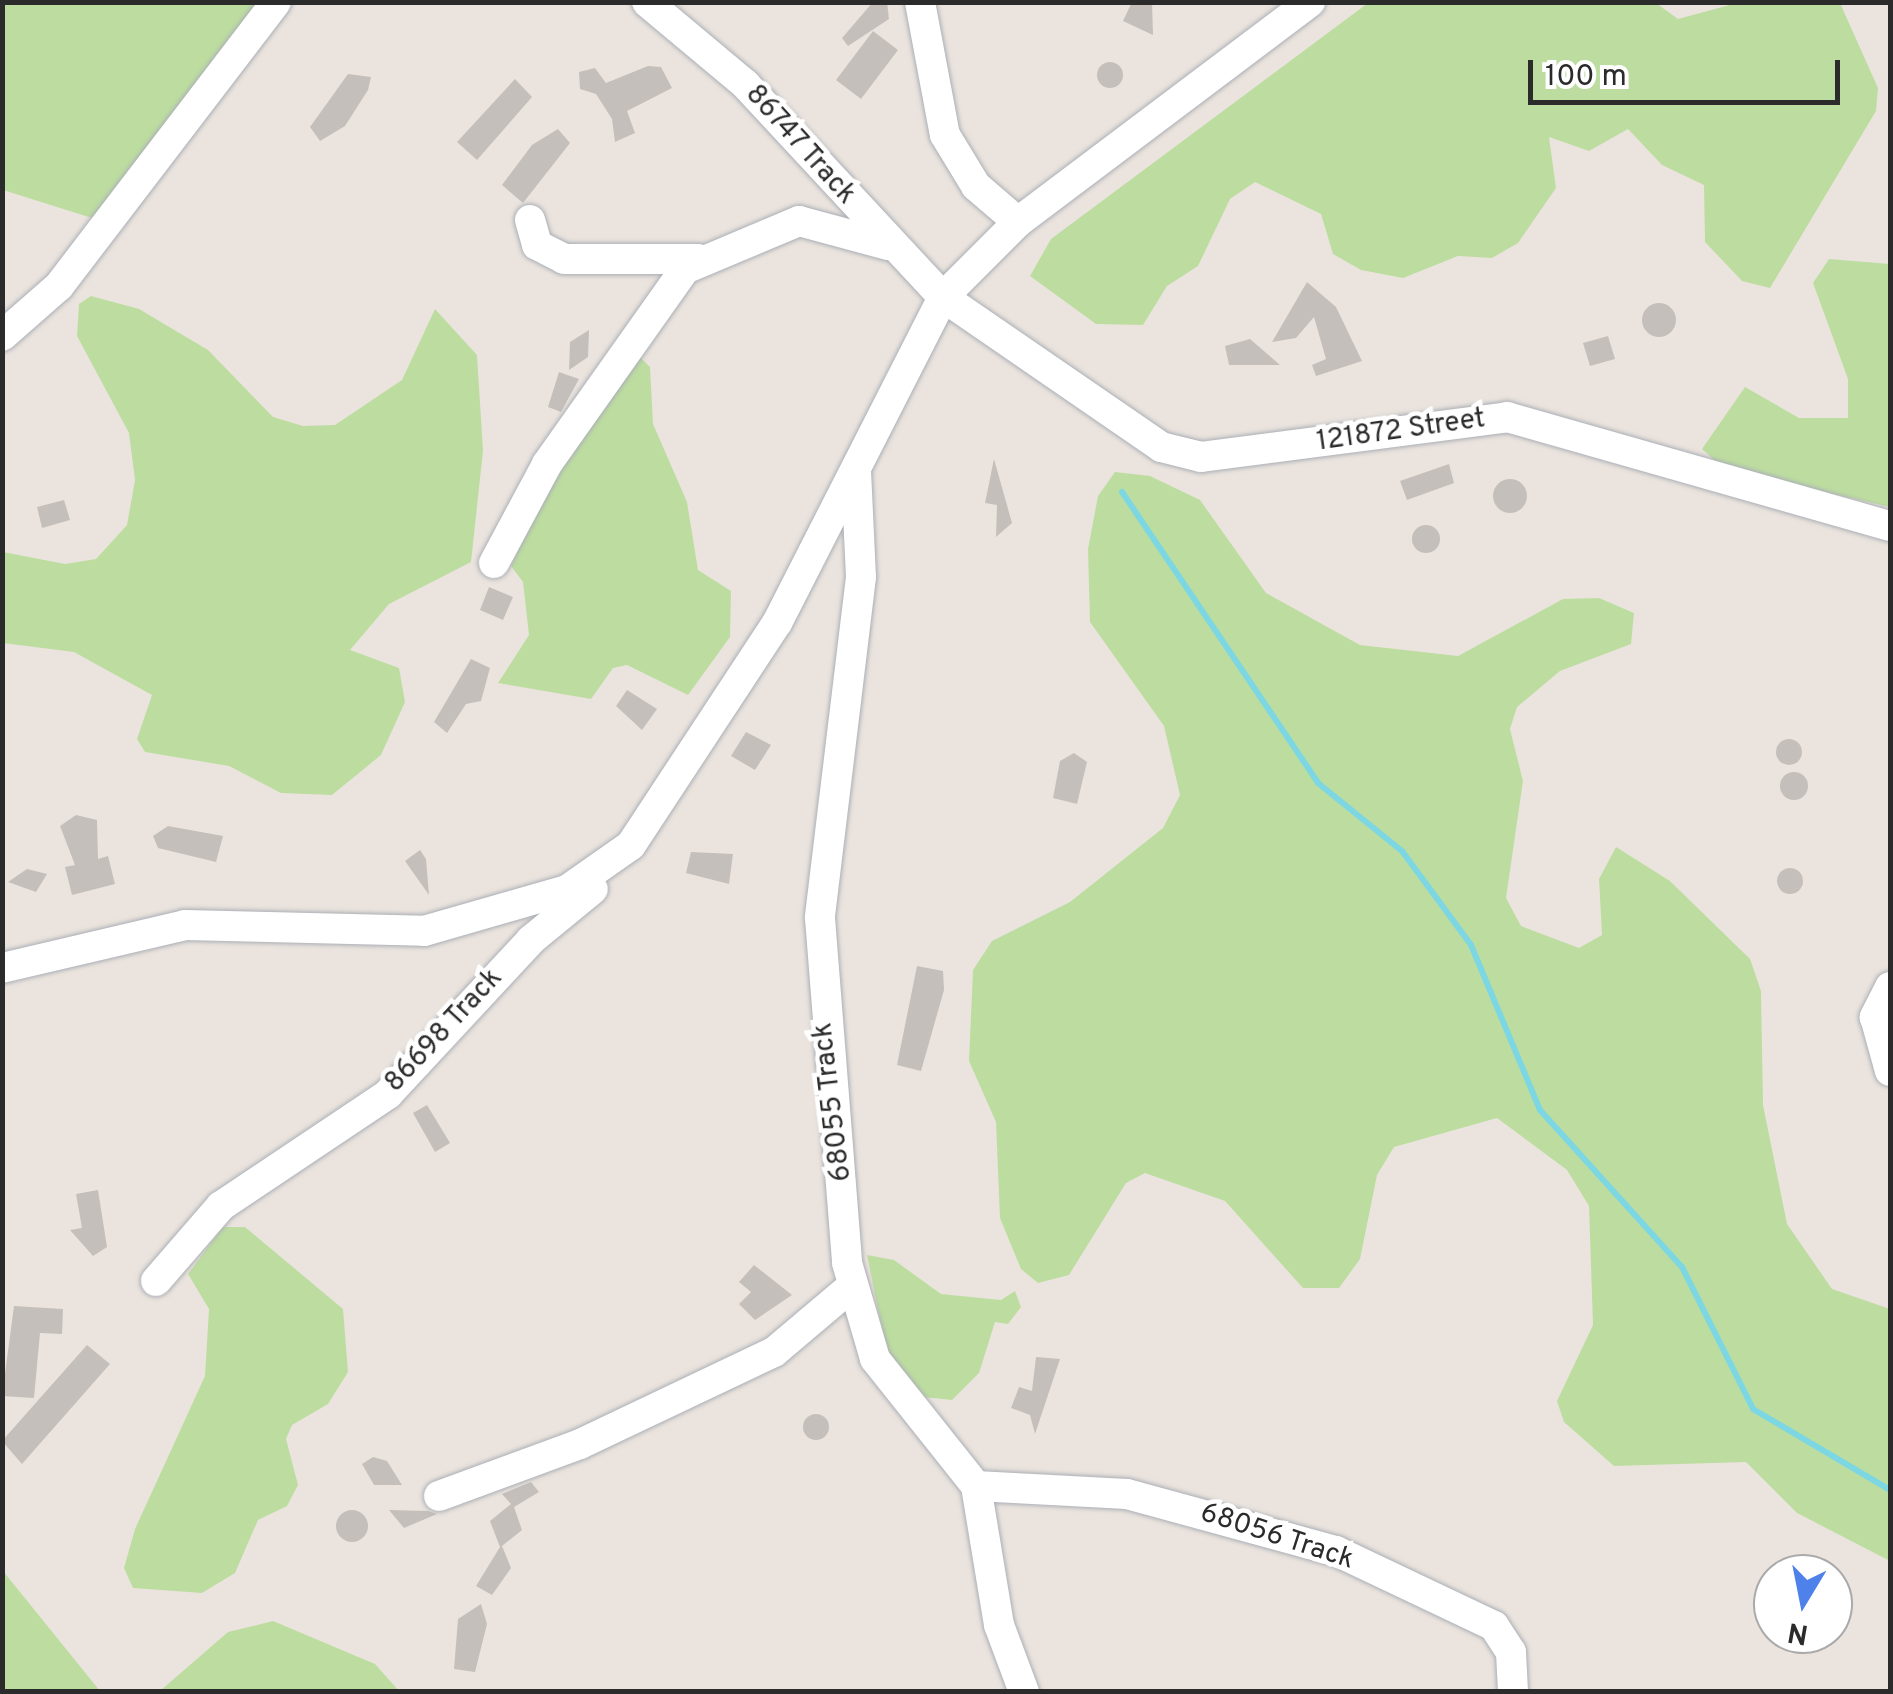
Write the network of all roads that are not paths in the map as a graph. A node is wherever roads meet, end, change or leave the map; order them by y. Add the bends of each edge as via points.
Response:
1 (276, 2) edge
2 (647, 2) edge
3 (920, 2) edge
4 (1310, 2) edge
5 (530, 220) dead end
6 (1018, 222) junction
7 (891, 246) junction
8 (698, 259) junction
9 (944, 298) junction
10 (2, 336) edge
11 (855, 468) junction
12 (1890, 526) edge
13 (494, 563) dead end
14 (631, 845) junction
15 (2, 968) edge
16 (1890, 988) edge
17 (1890, 1070) edge
18 (156, 1281) dead end
19 (851, 1287) junction
20 (976, 1486) junction
21 (439, 1496) dead end
22 (1024, 1692) edge
23 (1512, 1692) edge

1 - 10 street via 60,286
2 - 7 street, 86747 Track via 744,84
3 - 6 street via 945,135 976,186
4 - 6 street
5 - 8 street via 537,245 564,259
6 - 9 street
7 - 8 street via 799,221
7 - 9 street, 86747 Track
8 - 13 street via 548,464
9 - 11 street
9 - 12 street, 121872 Street via 1181,454 1506,417
11 - 14 street via 777,624
11 - 19 street, 68055 Track via 860,577 820,918
14 - 15 street via 567,890 424,931 185,925
14 - 18 street, 86698 Track via 427,1058 221,1206
16 - 17 street via 1875,1017
19 - 20 street, 68055 Track via 884,1372
19 - 21 street via 774,1352 596,1437
20 - 22 street, 68055 Track via 999,1625
20 - 23 street, 68056 Track via 1126,1494 1336,1550 1494,1626 1511,1652

